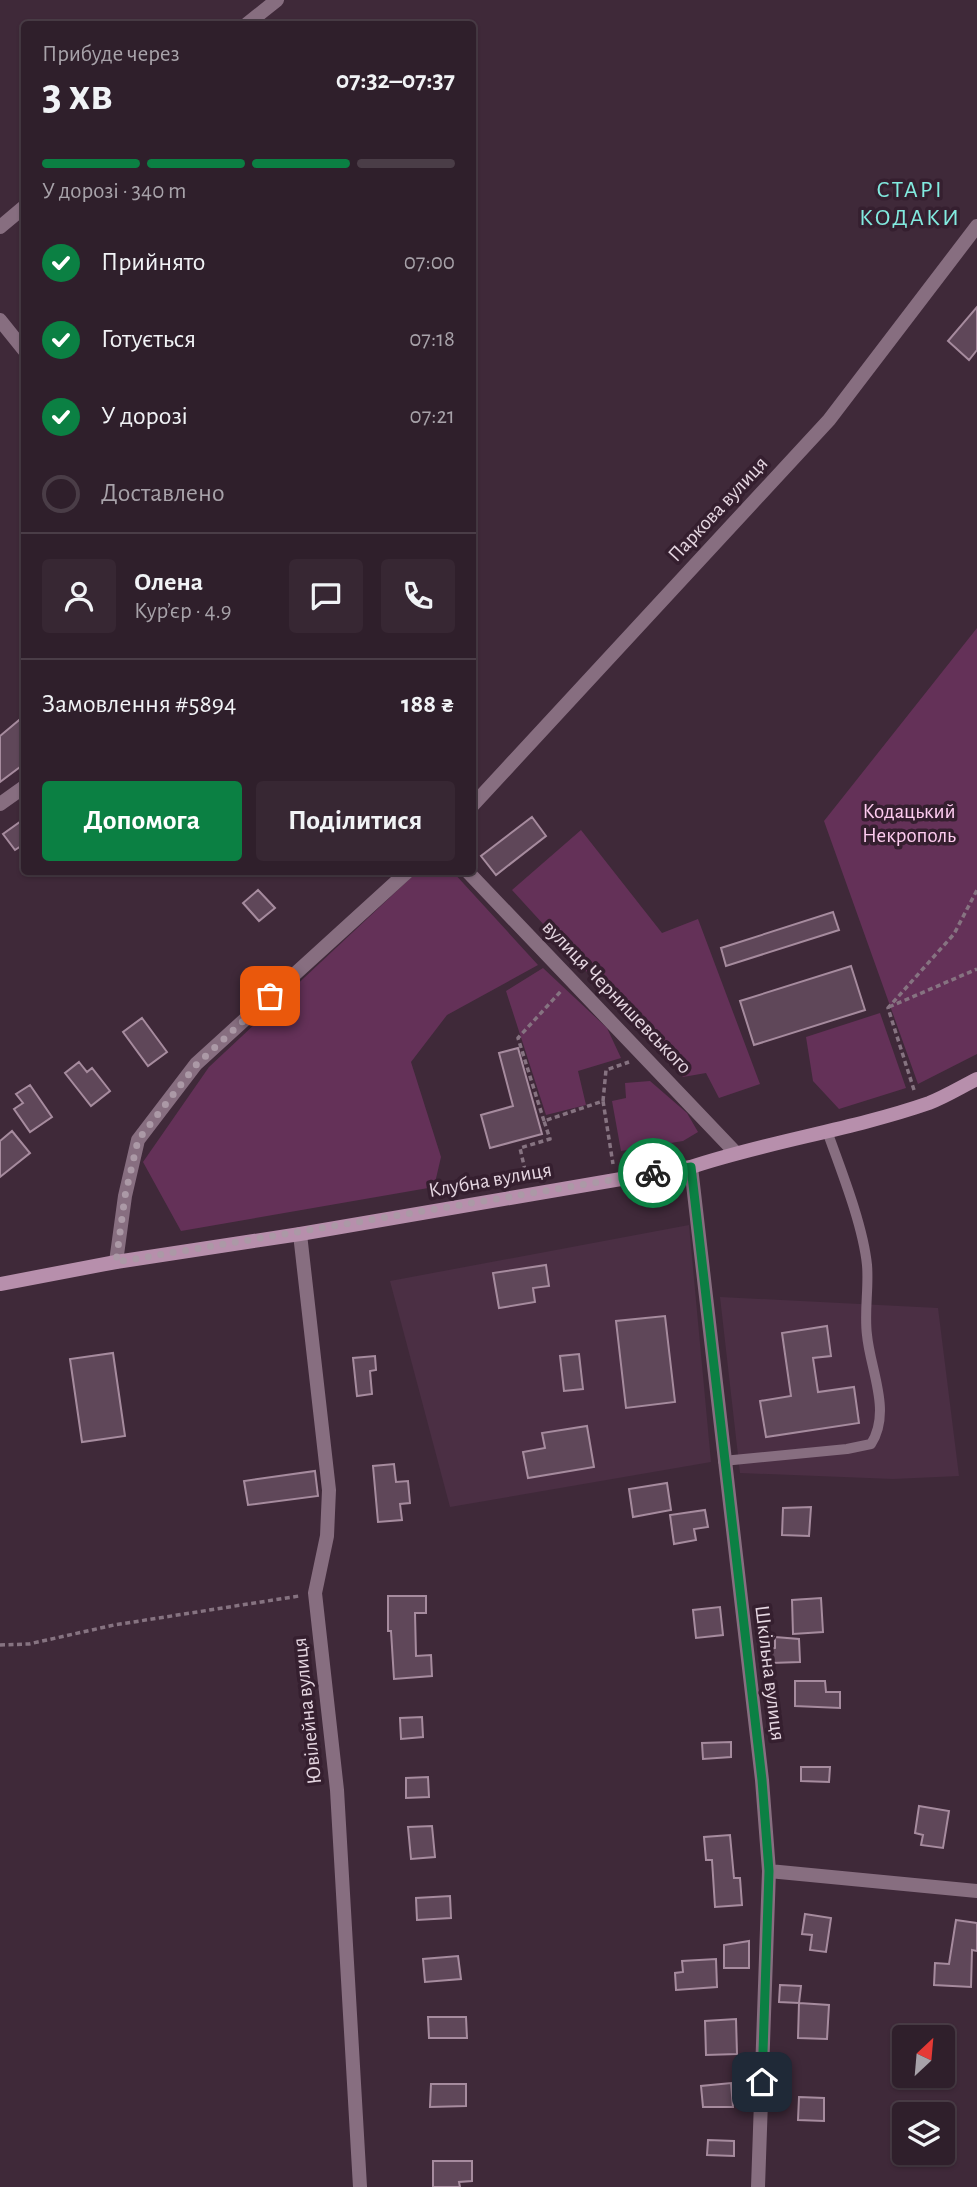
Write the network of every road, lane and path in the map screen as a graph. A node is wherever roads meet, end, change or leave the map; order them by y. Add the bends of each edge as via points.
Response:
1 (277, 0) edge
2 (251, 21) edge
3 (21, 210) edge
4 (977, 226) edge
5 (0, 227) edge
6 (0, 320) edge
7 (21, 346) edge
8 (21, 789) edge
9 (476, 802) edge
10 (0, 804) edge
11 (404, 875) edge
12 (471, 875) edge
13 (977, 890) edge
14 (977, 969) edge
15 (571, 980) junction
16 (888, 1008) junction
17 (645, 1057) junction
18 (977, 1079) edge
19 (603, 1101) junction
20 (919, 1106) junction
21 (544, 1121) junction
22 (827, 1131) junction
23 (735, 1152) junction
24 (691, 1167) junction
25 (615, 1180) junction
26 (530, 1194) junction
27 (300, 1234) junction
28 (116, 1262) junction
29 (0, 1284) edge
30 (723, 1461) junction
31 (315, 1593) junction
32 (0, 1645) edge
33 (769, 1871) junction
34 (977, 1891) edge
35 (360, 2187) edge
36 (758, 2187) edge

1 - 2 street
3 - 5 street
4 - 9 street, Паркова вулиця via 829,421
6 - 7 street
8 - 10 street
11 - 28 street via 196,1065 138,1140
12 - 15 street, вулиця Чернишевського
13 - 16 path via 954,934
14 - 16 path
15 - 17 street, вулиця Чернишевського
15 - 21 path via 518,1038
16 - 20 path
17 - 19 path via 606,1070
17 - 23 street, вулиця Чернишевського
18 - 20 street, Клубна вулиця
19 - 21 path
19 - 25 path
20 - 22 street, Клубна вулиця
21 - 26 path via 550,1139 520,1148
22 - 23 street, Клубна вулиця
22 - 30 lane via 867,1264 867,1335 879,1396 878,1434 871,1444 847,1450
23 - 24 street, Клубна вулиця
24 - 25 street, Клубна вулиця
24 - 30 street, Шкільна вулиця
25 - 26 street, Клубна вулиця
26 - 27 street, Клубна вулиця
27 - 28 street, Клубна вулиця
27 - 31 street, Ювілейна вулиця via 328,1490 327,1536
28 - 29 street, Клубна вулиця
30 - 33 street, Шкільна вулиця
31 - 32 path via 114,1625 29,1644
31 - 35 street, Ювілейна вулиця via 337,1790
33 - 34 street
33 - 36 street, Шкільна вулиця

